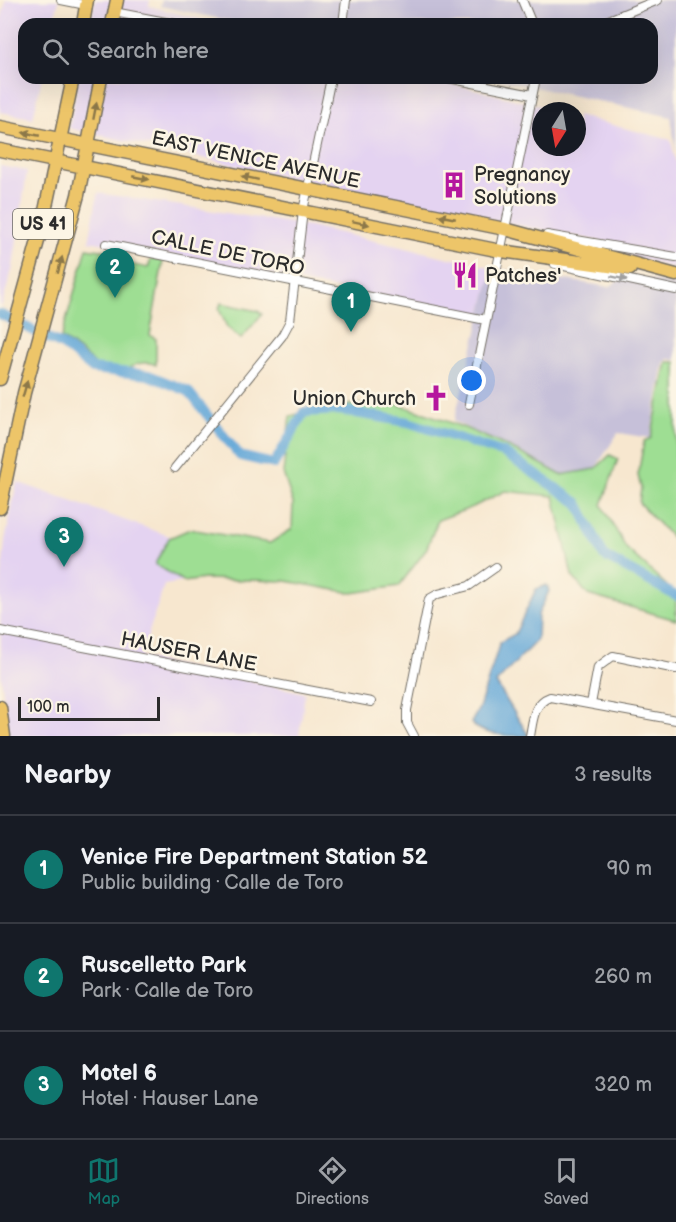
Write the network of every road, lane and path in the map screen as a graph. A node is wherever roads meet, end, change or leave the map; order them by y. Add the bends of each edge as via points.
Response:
1 (61, 0) edge
2 (346, 0) edge
3 (522, 0) edge
4 (658, 0) edge
5 (87, 2) edge
6 (114, 12) edge
7 (84, 18) edge
8 (145, 18) edge
9 (344, 18) edge
10 (530, 18) edge
11 (614, 18) edge
12 (72, 84) edge
13 (100, 84) edge
14 (330, 84) edge
15 (478, 84) edge
16 (535, 84) edge
17 (532, 95) junction
18 (0, 128) edge
19 (62, 140) junction
20 (88, 145) junction
21 (0, 150) edge
22 (57, 162) junction
23 (84, 166) junction
24 (308, 190) junction
25 (303, 211) junction
26 (505, 229) junction
27 (106, 243) dead end
28 (501, 251) junction
29 (676, 257) edge
30 (676, 275) edge
31 (295, 282) junction
32 (676, 290) edge
33 (486, 320) junction
34 (0, 379) edge
35 (469, 404) dead end
36 (175, 468) dead end
37 (0, 508) edge
38 (496, 567) dead end
39 (0, 631) edge
40 (676, 669) edge
41 (371, 702) dead end
42 (591, 704) junction
43 (0, 707) edge
44 (676, 720) edge
45 (4, 736) edge
46 (414, 736) edge
47 (530, 736) edge

1 - 5 street
2 - 9 street
3 - 10 street
4 - 11 street
5 - 7 main road
6 - 8 street
12 - 19 main road, US 41
20 -> 13 main road, US 41
14 - 24 street
15 - 17 street
16 - 17 street
17 - 26 street
19 -> 18 main road, EAST VENICE AVENUE
19 - 20 main road, EAST VENICE AVENUE
19 - 22 main road, US 41
20 - 23 main road, US 41
24 -> 20 main road, EAST VENICE AVENUE
21 - 22 main road, EAST VENICE AVENUE
22 - 23 main road, EAST VENICE AVENUE
22 - 34 main road, US 41
23 -> 25 main road, EAST VENICE AVENUE
37 -> 23 main road, US 41 via 17,421
24 - 25 street
26 -> 24 main road, EAST VENICE AVENUE
25 -> 28 main road, EAST VENICE AVENUE
25 - 31 street
26 - 28 street
26 - 29 street, EAST VENICE AVENUE
26 - 30 main road, EAST VENICE AVENUE
27 - 31 street, CALLE DE TORO
28 - 30 main road, EAST VENICE AVENUE
28 -> 32 street, EAST VENICE AVENUE
28 - 33 street
31 - 33 street, CALLE DE TORO
31 - 36 street via 288,327
33 - 35 street
38 - 46 street via 469,586 429,599 407,710 407,723
39 - 41 street, HAUSER LANE
40 - 42 street via 613,656 598,667
42 - 44 street
42 - 47 street via 556,697 544,699 535,709
43 - 45 main road

